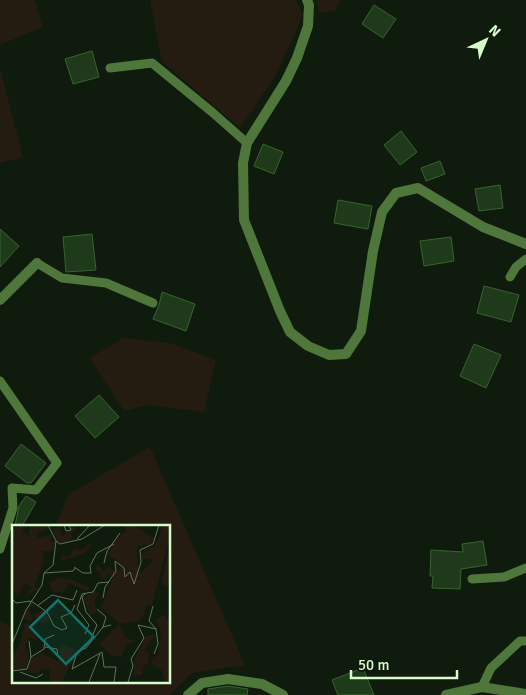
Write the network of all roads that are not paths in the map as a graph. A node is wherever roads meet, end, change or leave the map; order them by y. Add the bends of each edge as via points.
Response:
1 (307, 0) edge
2 (110, 68) dead end
3 (247, 144) junction
4 (526, 244) edge
5 (526, 260) edge
6 (37, 263) joint
7 (510, 277) dead end
8 (0, 300) edge
9 (153, 303) dead end
10 (0, 381) edge
11 (0, 549) edge
12 (526, 568) edge
13 (472, 579) dead end
14 (526, 640) edge
15 (482, 687) junction
16 (526, 694) edge
17 (188, 695) edge
18 (284, 695) edge
19 (446, 695) edge

1 - 3 street via 308,20 297,58
2 - 3 lane via 152,63
3 - 4 street via 242,164 244,220 252,242 290,332 329,356 346,354 361,331 382,212 396,193 418,188 483,228
5 - 7 lane
6 - 8 street
6 - 9 lane via 62,278 106,283
10 - 11 lane via 57,463 36,490 12,488 14,508
12 - 13 lane via 504,577
14 - 15 lane via 520,641 491,668
15 - 16 street
15 - 19 street
17 - 18 street via 202,682 228,679 262,684

